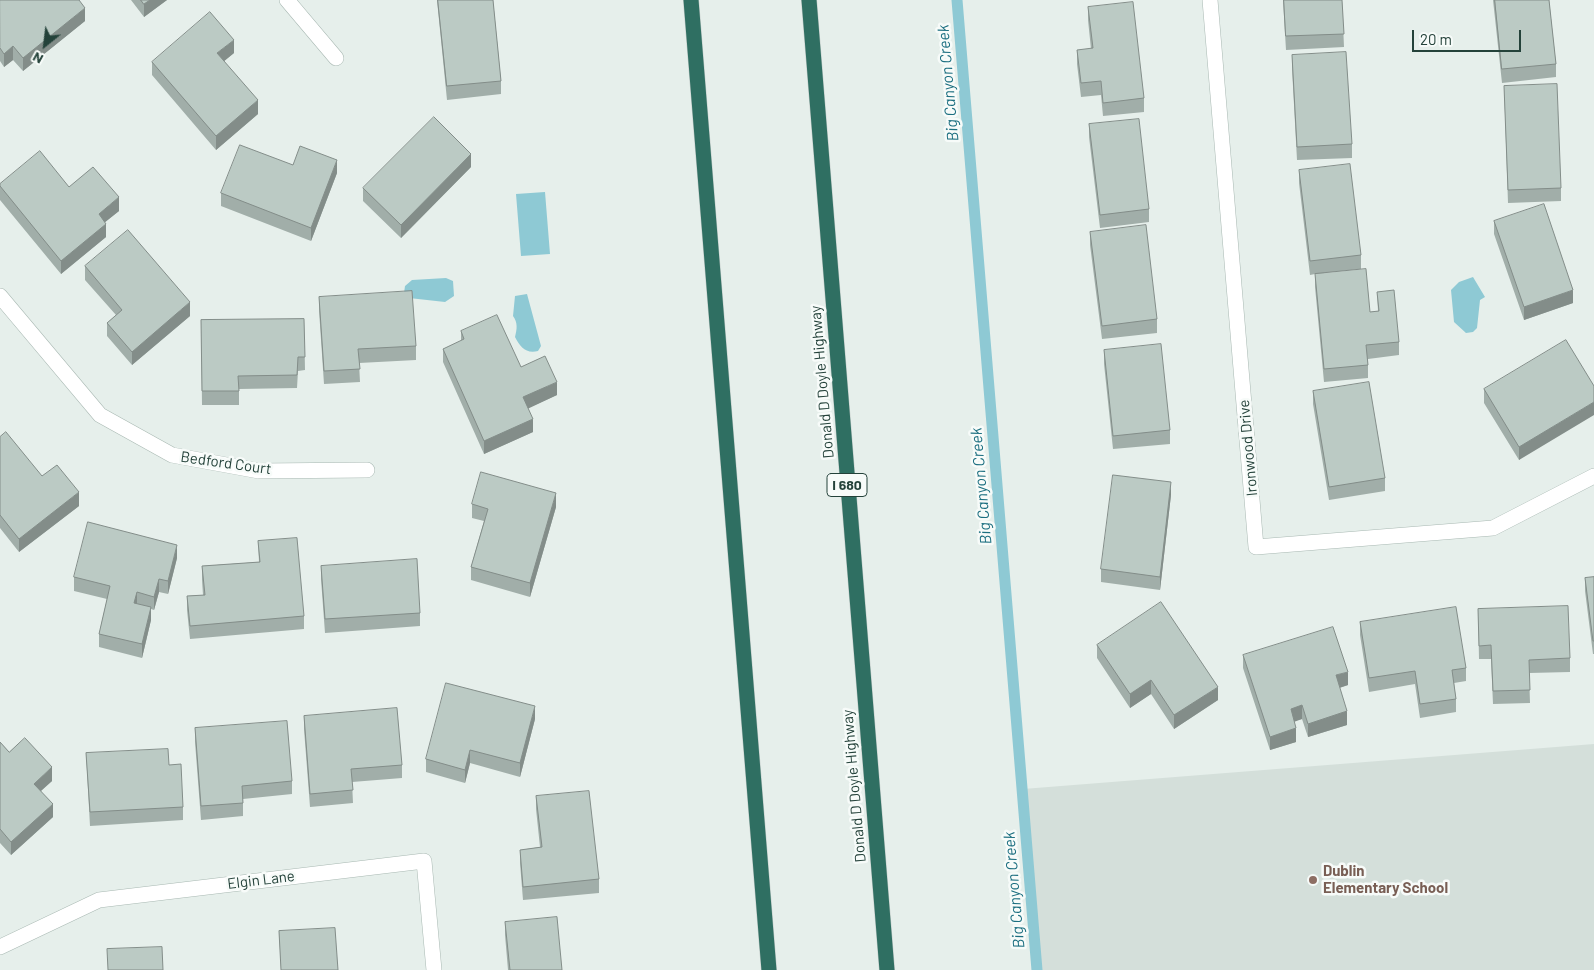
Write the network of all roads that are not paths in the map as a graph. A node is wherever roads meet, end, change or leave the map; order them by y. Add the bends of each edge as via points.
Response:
1 (287, 0) edge
2 (691, 0) edge
3 (809, 0) edge
4 (1210, 0) edge
5 (336, 58) dead end
6 (0, 296) edge
7 (367, 470) dead end
8 (1594, 476) edge
9 (0, 947) edge
10 (434, 970) edge
11 (769, 970) edge
12 (887, 970) edge

1 - 5 street
2 - 11 highway
3 - 12 highway, Donald D Doyle Highway / I 680
4 - 8 street, Ironwood Drive via 1256,547 1493,528
6 - 7 street, Bedford Court via 100,415 172,456 258,471
9 - 10 street, Elgin Lane via 99,900 424,861

